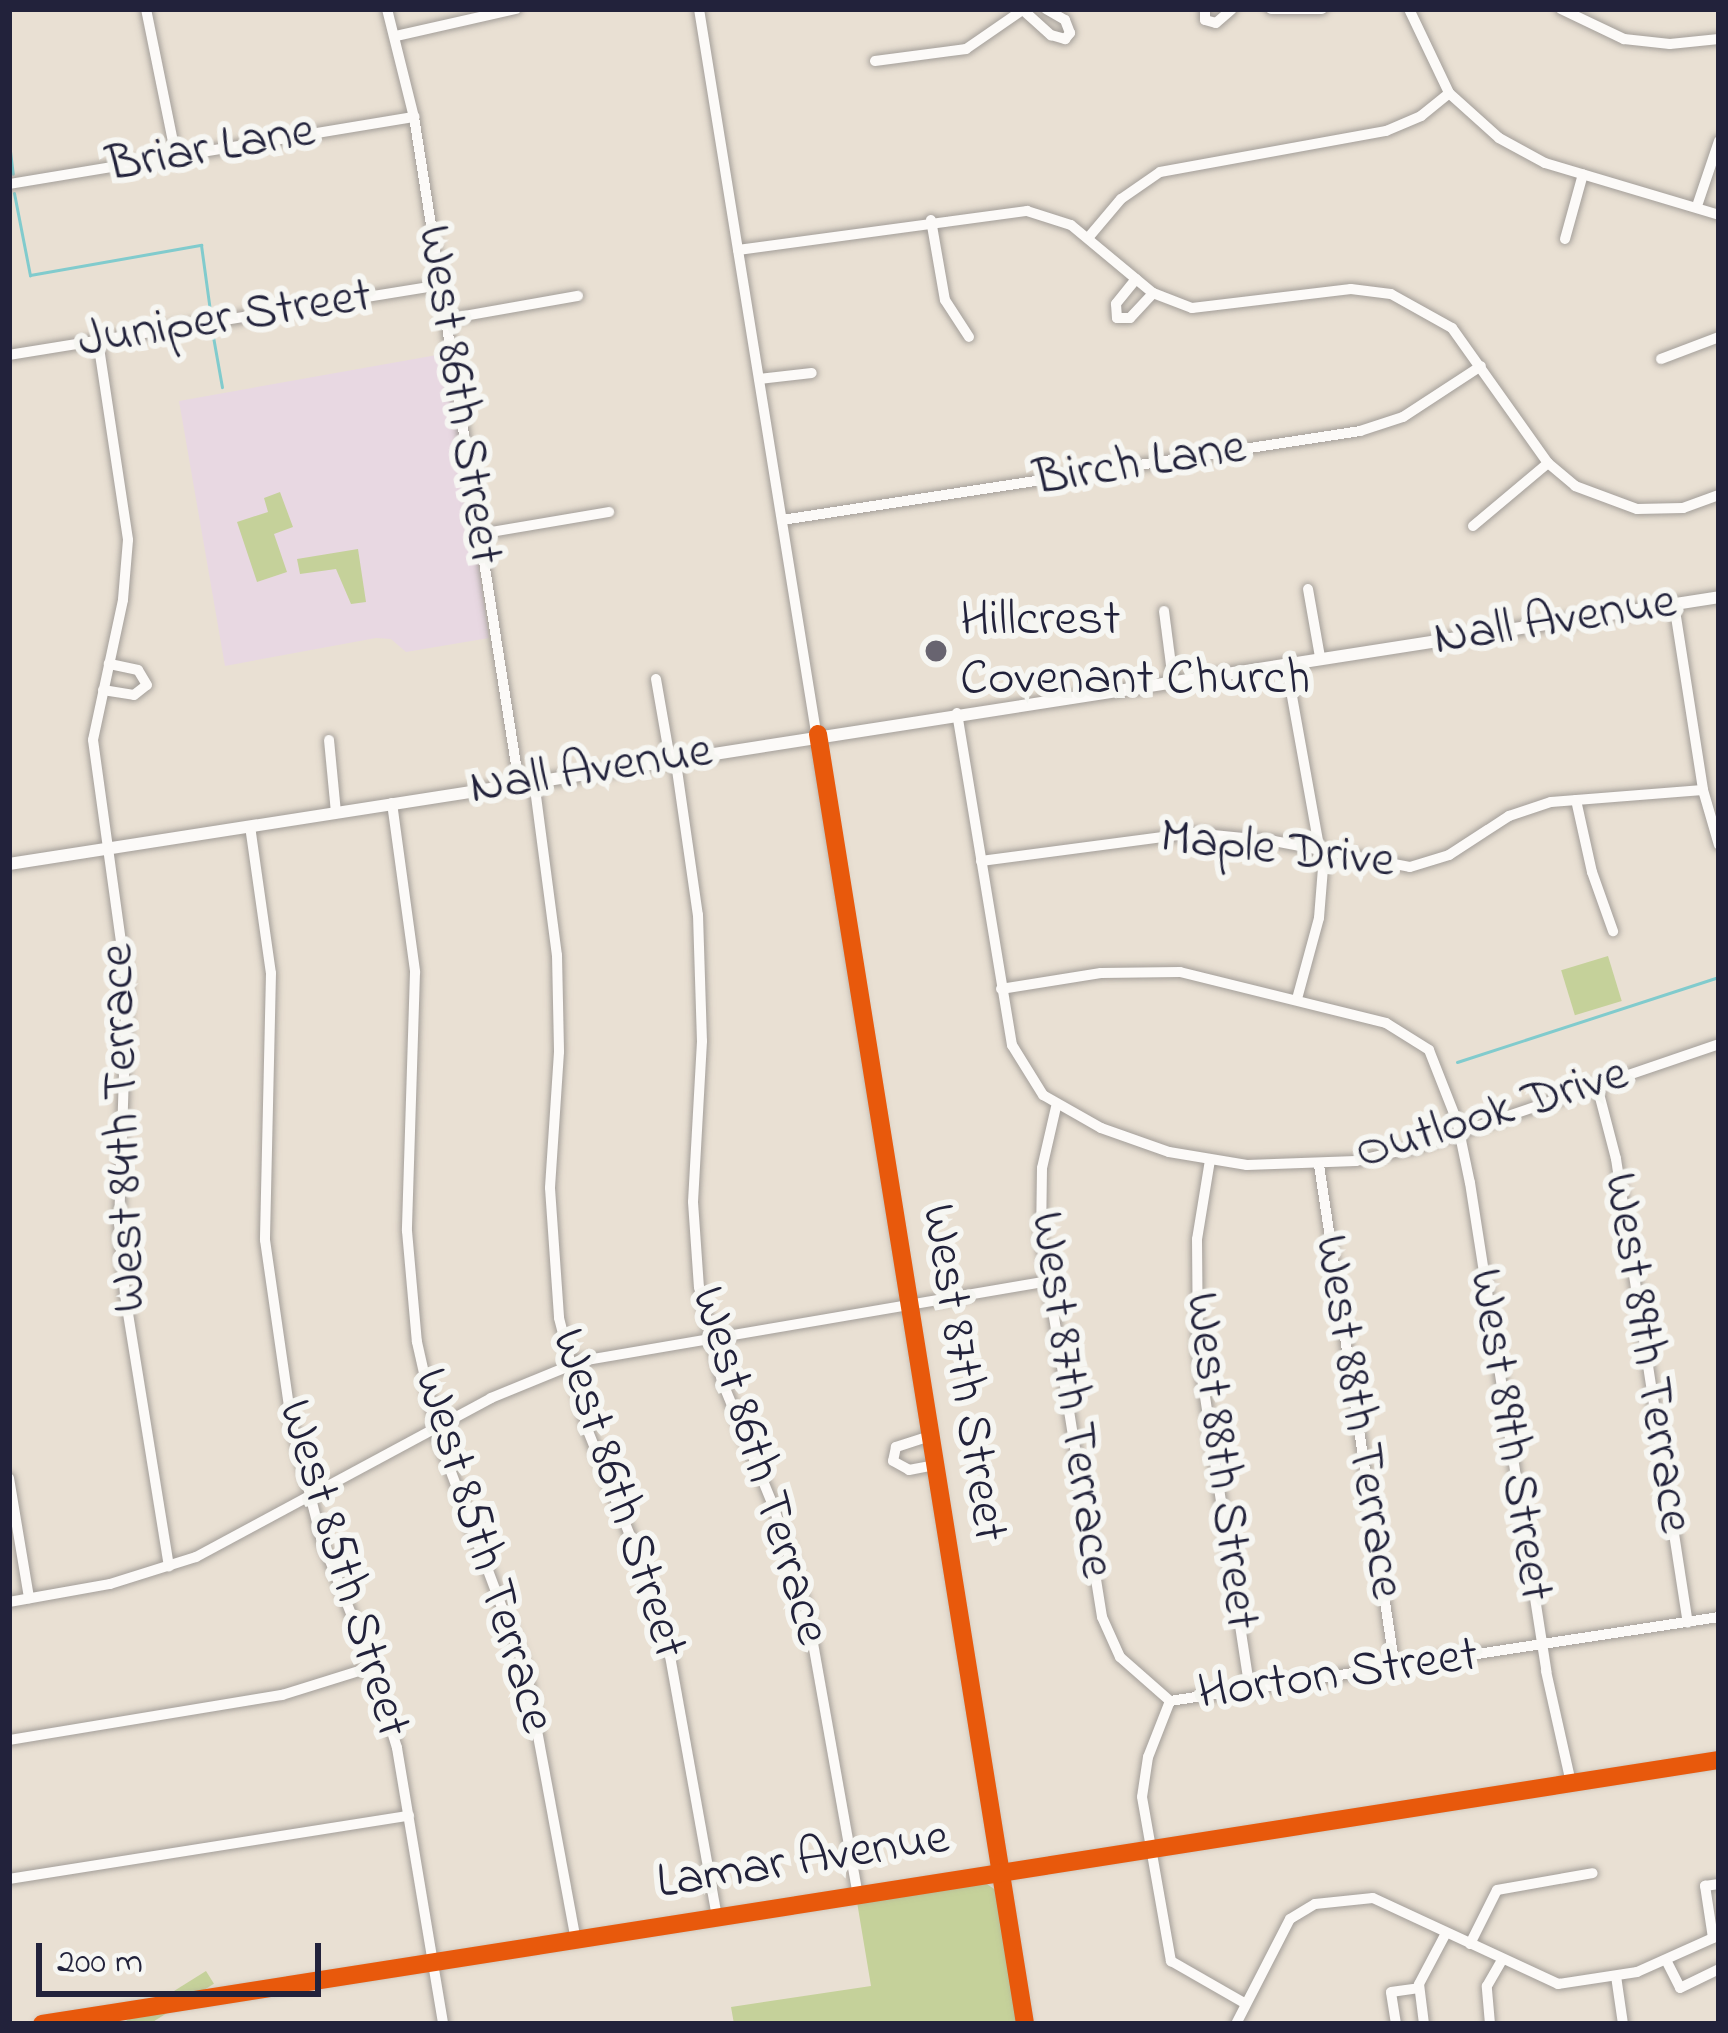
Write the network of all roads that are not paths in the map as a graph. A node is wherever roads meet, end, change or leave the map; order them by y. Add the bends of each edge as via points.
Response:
1 (146, 9) edge
2 (387, 9) edge
3 (516, 9) edge
4 (699, 9) edge
5 (1046, 9) edge
6 (1205, 9) edge
7 (1232, 9) edge
8 (1270, 9) edge
9 (1322, 9) edge
10 (1408, 9) edge
11 (1561, 9) edge
12 (1023, 10) edge
13 (396, 36) junction
14 (1719, 39) edge
15 (875, 62) dead end
16 (1449, 93) junction
17 (414, 117) junction
18 (1719, 141) edge
19 (175, 152) junction
20 (1583, 174) junction
21 (9, 184) edge
22 (1697, 206) junction
23 (1719, 214) edge
24 (932, 220) junction
25 (1088, 238) junction
26 (1565, 239) dead end
27 (738, 250) junction
28 (1136, 279) junction
29 (442, 285) junction
30 (1153, 293) junction
31 (578, 296) dead end
32 (447, 319) junction
33 (969, 337) dead end
34 (1719, 337) edge
35 (98, 341) junction
36 (9, 355) edge
37 (1661, 359) dead end
38 (1481, 366) junction
39 (812, 373) dead end
40 (759, 379) junction
41 (1548, 463) junction
42 (1719, 495) edge
43 (609, 512) dead end
44 (782, 520) junction
45 (1473, 526) dead end
46 (479, 534) junction
47 (1309, 589) dead end
48 (1719, 597) edge
49 (1674, 604) junction
50 (1164, 611) dead end
51 (1320, 657) junction
52 (1286, 663) junction
53 (109, 664) junction
54 (656, 679) dead end
55 (1173, 680) junction
56 (103, 689) junction
57 (957, 713) junction
58 (818, 734) junction
59 (329, 740) dead end
60 (672, 759) junction
61 (534, 781) junction
62 (519, 784) junction
63 (1703, 790) junction
64 (1576, 800) junction
65 (392, 803) junction
66 (337, 812) junction
67 (250, 826) junction
68 (1719, 844) edge
69 (107, 848) junction
70 (1320, 850) junction
71 (981, 861) junction
72 (9, 864) edge
73 (1613, 931) dead end
74 (1001, 989) junction
75 (1298, 999) junction
76 (1719, 1044) edge
77 (1597, 1086) junction
78 (1056, 1106) junction
79 (1460, 1132) junction
80 (1210, 1160) junction
81 (1319, 1165) junction
82 (1048, 1281) junction
83 (908, 1304) junction
84 (710, 1336) junction
85 (569, 1366) junction
86 (437, 1427) junction
87 (930, 1436) junction
88 (934, 1466) junction
89 (9, 1478) edge
90 (309, 1498) junction
91 (169, 1566) junction
92 (29, 1598) junction
93 (9, 1602) edge
94 (1719, 1617) edge
95 (1688, 1622) junction
96 (1542, 1646) junction
97 (373, 1667) junction
98 (1395, 1668) junction
99 (1250, 1691) junction
100 (1170, 1701) junction
101 (9, 1740) edge
102 (1719, 1760) edge
103 (1571, 1784) junction
104 (410, 1816) junction
105 (1150, 1850) junction
106 (1593, 1873) dead end
107 (1000, 1874) junction
108 (9, 1879) edge
109 (1719, 1884) edge
110 (858, 1895) junction
111 (717, 1918) junction
112 (1716, 1932) edge
113 (1446, 1933) junction
114 (576, 1940) junction
115 (1470, 1944) junction
116 (1502, 1960) junction
117 (1666, 1960) junction
118 (434, 1962) junction
119 (1719, 1969) edge
120 (1616, 1976) junction
121 (1419, 1988) junction
122 (1246, 2004) junction
123 (42, 2024) edge
124 (443, 2024) edge
125 (1025, 2024) edge
126 (1236, 2024) edge
127 (1396, 2024) edge
128 (1424, 2024) edge
129 (1490, 2024) edge
130 (1623, 2024) edge

1 - 19 street
2 - 13 street, West 86th Street
3 - 13 street
4 - 27 street, West 87th Street
5 - 12 street via 1065,20 1065,39
6 - 7 street via 1205,20 1216,23
8 - 9 street
10 - 16 street
11 - 14 street via 1624,39
12 - 15 street via 966,50
13 - 17 street, West 86th Street
16 - 20 street via 1522,153
16 - 25 street via 1386,131 1160,172 1121,199
17 - 19 street, Briar Lane
17 - 29 street, West 86th Street
18 - 22 street
19 - 21 street, Briar Lane
20 - 22 street
20 - 26 street
22 - 23 street
24 - 25 street via 1027,211
24 - 27 street
24 - 33 street via 945,300
25 - 28 street
27 - 40 street, West 87th Street
28 - 30 street
28 - 30 street via 1116,304 1117,318 1130,318
29 - 32 street, West 86th Street
29 - 35 street, Juniper Street
30 - 38 street via 1210,309 1335,290 1391,294 1452,328
31 - 32 street, Juniper Street
32 - 46 street, West 86th Street
34 - 37 street
35 - 36 street, Juniper Street
35 - 53 street, West 84th Terrace via 128,540
38 - 41 street
38 - 44 street, Birch Lane via 1403,417 1360,431
39 - 40 street
40 - 44 street, West 87th Street
41 - 42 street via 1595,497 1637,509 1683,508
41 - 45 street
43 - 46 street
44 - 58 street, West 87th Street
46 - 62 street, West 86th Street
47 - 51 street
48 - 49 main road, Nall Avenue
49 - 51 main road, Nall Avenue
49 - 63 street
50 - 55 street
51 - 52 main road, Nall Avenue
52 - 55 main road, Nall Avenue
52 - 70 street
53 - 56 street, West 84th Terrace
53 - 56 street via 138,670 147,685 134,695
54 - 60 street, West 86th Terrace
55 - 57 main road, Nall Avenue
56 - 69 street, West 84th Terrace via 93,756
57 - 58 main road, Nall Avenue
57 - 71 street
58 - 60 main road, Nall Avenue
58 - 83 street, West 87th Street
59 - 66 street
60 - 61 main road, Nall Avenue
60 - 84 street, West 86th Terrace via 703,988 693,1202
61 - 62 main road, Nall Avenue
61 - 85 street, West 86th Street via 557,955 550,1235
62 - 65 main road, Nall Avenue
63 - 64 street, Maple Drive
63 - 68 street
64 - 70 street, Maple Drive via 1509,817 1427,864 1398,867
64 - 73 street
65 - 66 main road, Nall Avenue
65 - 86 street, West 85th Terrace via 415,972 409,1276
66 - 67 main road, Nall Avenue
67 - 69 main road, Nall Avenue
67 - 90 street, West 85th Street via 271,974 266,1257
69 - 72 main road, Nall Avenue
69 - 91 street, West 84th Terrace via 127,984 121,1251
70 - 71 street, Maple Drive via 1175,834
70 - 75 street via 1319,918
71 - 74 street
74 - 75 street, West 89th Street via 1155,970
74 - 78 street via 1022,1066
75 - 79 street, West 89th Street via 1406,1030 1430,1050
76 - 77 street, Outlook Drive
77 - 79 street, Outlook Drive
77 - 95 street, West 89th Terrace via 1616,1159
78 - 80 street, Outlook Drive via 1140,1144
78 - 82 street, West 87th Terrace via 1040,1195
79 - 81 street, Outlook Drive
79 - 96 street, West 89th Street
80 - 81 street, Outlook Drive
80 - 99 street, West 88th Street via 1196,1258 1198,1351
81 - 98 street, West 88th Terrace
82 - 83 street
82 - 100 street, West 87th Terrace via 1102,1617 1120,1657
83 - 84 street
83 - 87 street, West 87th Street
84 - 85 street
84 - 110 street, West 86th Terrace via 808,1616
85 - 86 street
85 - 111 street, West 86th Street via 670,1656
86 - 90 street
86 - 114 street, West 85th Terrace via 526,1671
87 - 88 street, West 87th Street
87 - 88 street, West 87th Street via 896,1447 893,1461 909,1469
88 - 107 street, West 87th Street
89 - 92 street
90 - 91 street
90 - 97 street, West 85th Street
91 - 92 street
92 - 93 street
94 - 95 street, Horton Street
95 - 96 street, Horton Street
96 - 98 street, Horton Street
96 - 103 street, West 89th Street
97 - 101 street via 263,1699
97 - 104 street, West 85th Street
98 - 99 street, Horton Street
99 - 100 street, Horton Street
100 - 105 street via 1144,1775
102 - 103 street, Lamar Avenue
103 - 105 street, Lamar Avenue
104 - 108 street
104 - 118 street, West 85th Street
105 - 107 street, Lamar Avenue
105 - 122 street via 1171,1961
106 - 115 street via 1497,1890
107 - 110 street, Lamar Avenue
107 - 125 street, West 87th Street
109 - 112 street via 1705,1886
110 - 111 street, Lamar Avenue
111 - 114 street, Lamar Avenue
112 - 117 street
113 - 115 street
113 - 121 street
113 - 122 street via 1373,1898 1306,1906 1290,1919
114 - 118 street, Lamar Avenue
115 - 116 street
116 - 120 street via 1558,1984
116 - 129 street via 1487,1986
117 - 119 street via 1680,1988
117 - 120 street
118 - 123 street, Lamar Avenue
118 - 124 street, West 85th Street
120 - 130 street
121 - 127 street via 1391,1992
121 - 128 street
122 - 126 street

